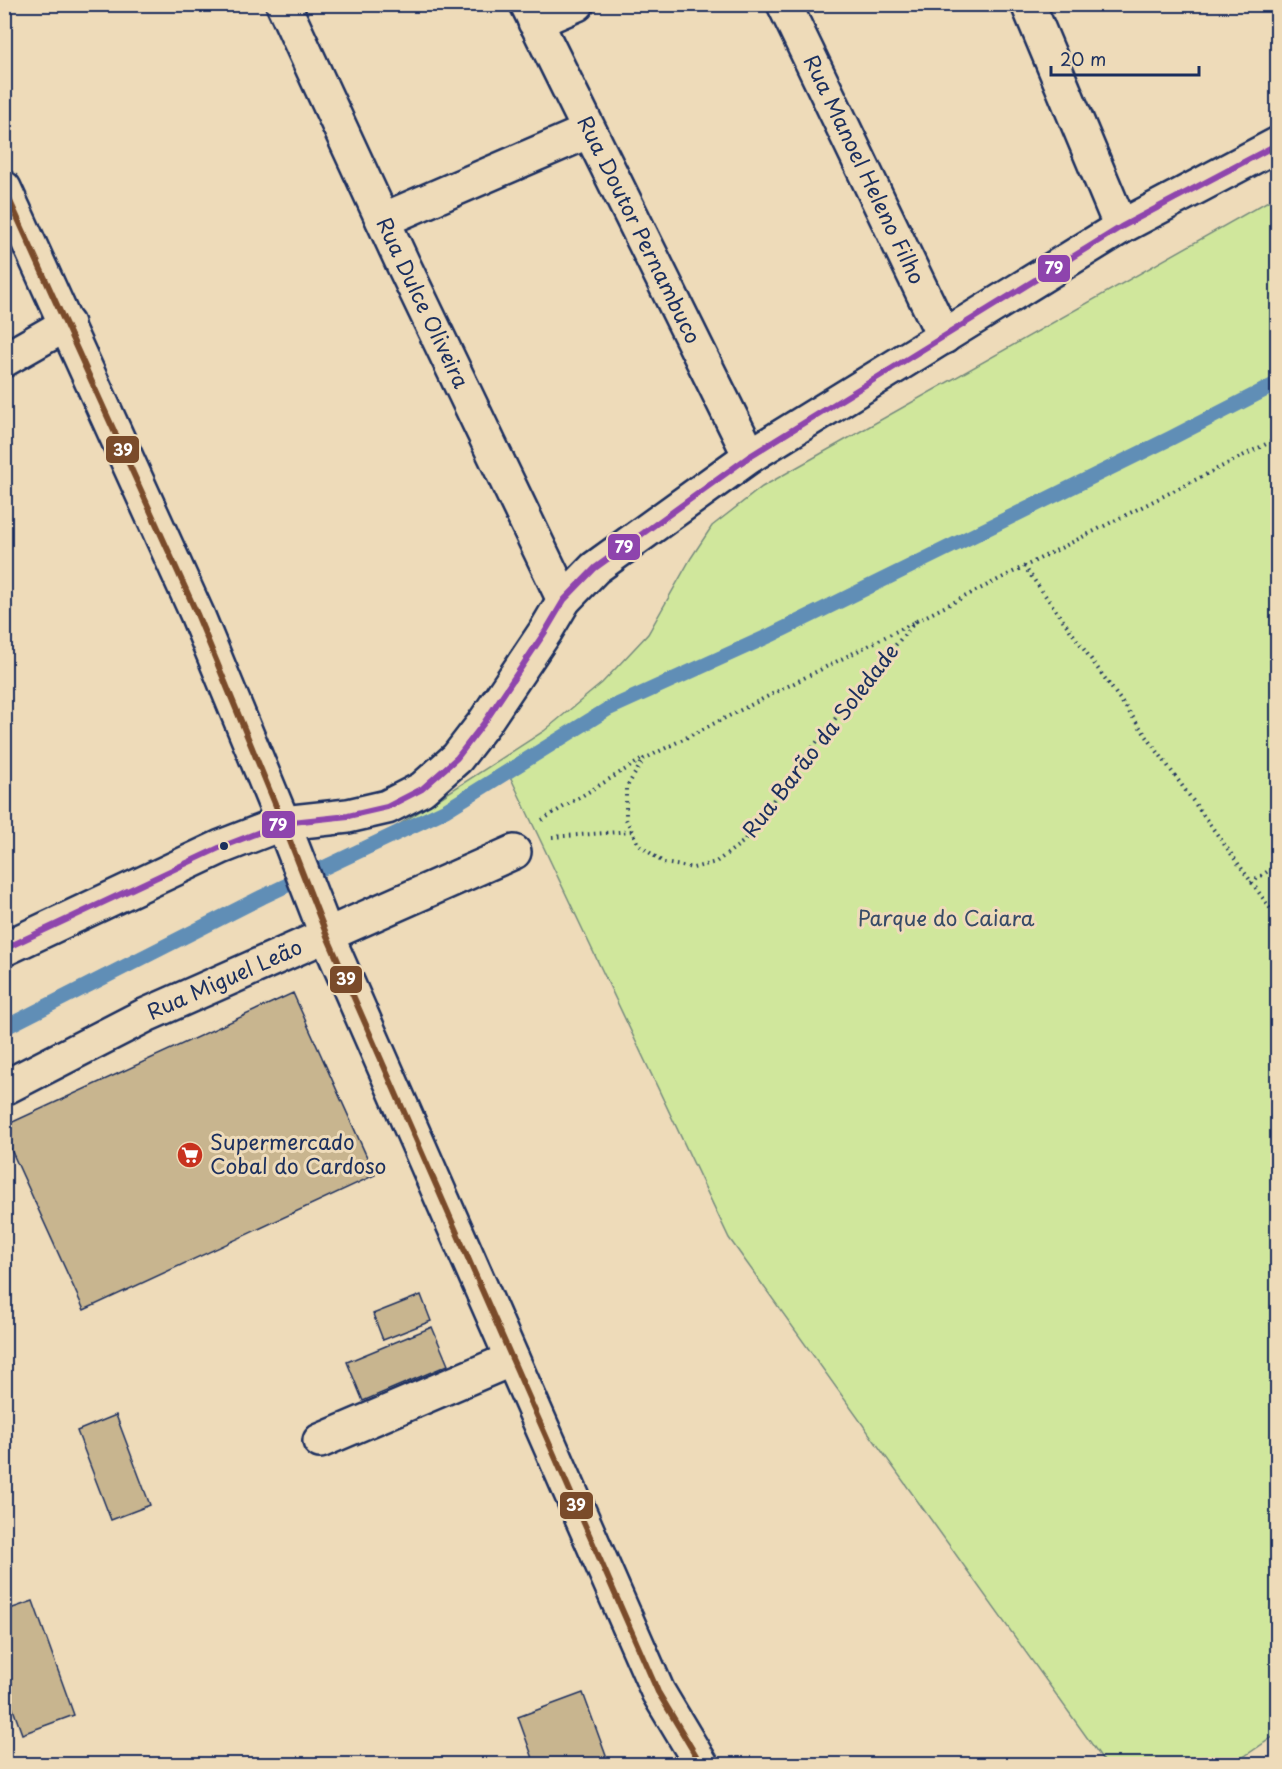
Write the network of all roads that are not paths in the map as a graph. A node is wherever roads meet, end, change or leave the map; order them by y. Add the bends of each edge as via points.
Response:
1 (283, 4) edge
2 (577, 4) edge
3 (784, 4) edge
4 (1028, 4) edge
5 (531, 13) edge
6 (589, 131) junction
7 (1278, 144) edge
8 (4, 188) edge
9 (383, 220) junction
10 (1121, 227) junction
11 (67, 324) junction
12 (944, 337) junction
13 (4, 360) edge
14 (750, 456) junction
15 (564, 600) junction
16 (286, 830) junction
17 (514, 852) dead end
18 (323, 924) junction
19 (4, 950) edge
20 (4, 1088) edge
21 (512, 1359) junction
22 (320, 1441) dead end
23 (701, 1764) edge

1 - 9 street, Rua Dulce Oliveira
2 - 5 street
3 - 12 street, Rua Manoel Heleno Filho
4 - 10 street
5 - 6 street, Rua Doutor Pernambuco
6 - 9 street
6 - 14 street, Rua Doutor Pernambuco
7 - 10 street
8 - 11 street
9 - 15 street, Rua Dulce Oliveira
10 - 12 street
11 - 13 street
11 - 16 street via 197,614
12 - 14 street
14 - 15 street via 595,568
15 - 16 street via 484,723 457,758 422,789 387,807
16 - 18 street
16 - 19 street via 221,847
17 - 18 street, Rua Miguel Leão
18 - 20 street, Rua Miguel Leão
18 - 21 street
21 - 22 street
21 - 23 street via 658,1692

